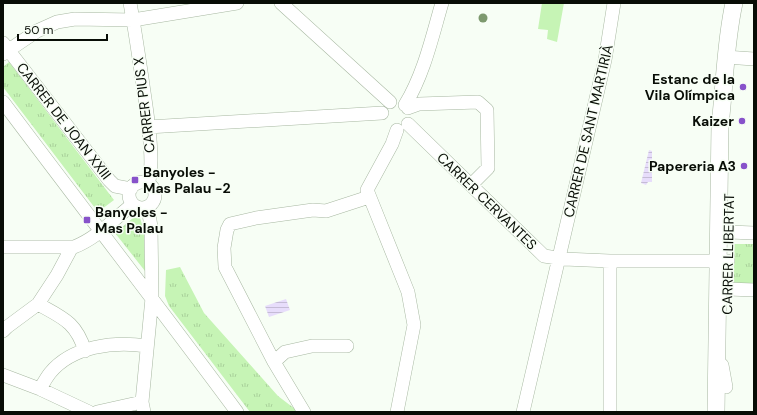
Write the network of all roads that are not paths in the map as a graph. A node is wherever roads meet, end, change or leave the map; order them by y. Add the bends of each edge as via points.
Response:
1 (130, 3) edge
2 (237, 3) edge
3 (281, 3) edge
4 (442, 3) edge
5 (614, 3) edge
6 (734, 3) edge
7 (133, 20) junction
8 (5, 49) edge
9 (725, 57) junction
10 (754, 59) edge
11 (724, 96) junction
12 (3, 102) edge
13 (390, 102) junction
14 (407, 107) junction
15 (382, 113) junction
16 (408, 124) junction
17 (148, 127) junction
18 (397, 130) junction
19 (148, 183) junction
20 (471, 185) junction
21 (131, 189) junction
22 (369, 197) junction
23 (133, 204) junction
24 (148, 207) junction
25 (100, 231) junction
26 (754, 233) edge
27 (723, 239) junction
28 (3, 247) edge
29 (72, 248) junction
30 (560, 259) junction
31 (610, 261) junction
32 (723, 261) junction
33 (725, 286) junction
34 (754, 290) edge
35 (152, 298) junction
36 (38, 304) junction
37 (3, 330) edge
38 (147, 346) junction
39 (347, 346) dead end
40 (85, 351) junction
41 (274, 362) junction
42 (3, 375) edge
43 (40, 389) junction
44 (143, 407) edge
45 (89, 412) edge
46 (97, 412) edge
47 (236, 412) edge
48 (304, 412) edge
49 (397, 412) edge
50 (523, 412) edge
51 (610, 412) edge
52 (716, 412) edge
53 (727, 412) edge

1 - 7 street, CARRER PIUS X
2 - 7 street
3 - 13 street
4 - 14 street via 424,63
5 - 30 street, CARRER DE SANT MARTIRIÀ via 606,60
6 - 9 main road, CARRER LLIBERTAT
7 - 8 street via 57,22 37,30
7 - 17 street, CARRER PIUS X
8 - 21 street, CARRER DE JOAN XXIII via 108,180 115,186
9 - 10 street
9 - 11 main road, CARRER LLIBERTAT
11 - 27 main road, CARRER LLIBERTAT via 720,124
11 - 27 main road, CARRER LLIBERTAT via 729,152
12 - 25 street
13 - 14 street via 403,103
13 - 15 street
14 - 16 street via 411,113
14 - 20 street via 419,104 478,102 486,110 488,168
15 - 17 street
15 - 18 street via 382,120 386,126
16 - 18 street
16 - 20 street, CARRER CERVANTES
17 - 19 street, CARRER PIUS X via 151,170
18 - 22 street via 367,190
19 - 21 street via 139,182
19 - 24 street via 153,187 156,197
20 - 30 street, CARRER CERVANTES via 544,256
21 - 23 street via 129,194
22 - 41 street via 326,211 313,210 230,224 224,248 225,267
22 - 49 street via 408,292 414,325
23 - 24 street via 141,208
23 - 25 street
24 - 35 street via 151,227
25 - 29 street
25 - 35 street
26 - 27 street
27 - 32 main road, CARRER LLIBERTAT
28 - 29 street
29 - 36 street
30 - 31 street, CARRER CERVANTES
30 - 50 street, CARRER DE SANT MARTIRIÀ
31 - 32 street, CARRER CERVANTES
31 - 51 street
32 - 33 main road, CARRER LLIBERTAT
32 - 52 main road, CARRER LLIBERTAT
33 - 34 street
33 - 53 main road, CARRER LLIBERTAT
35 - 38 street
35 - 47 street
36 - 37 street
36 - 40 street via 75,327
38 - 40 street via 111,344
38 - 44 street
39 - 41 street via 312,346 292,350 285,352
40 - 43 street via 71,356 49,373
41 - 48 street
42 - 43 street
43 - 45 street
44 - 46 street

